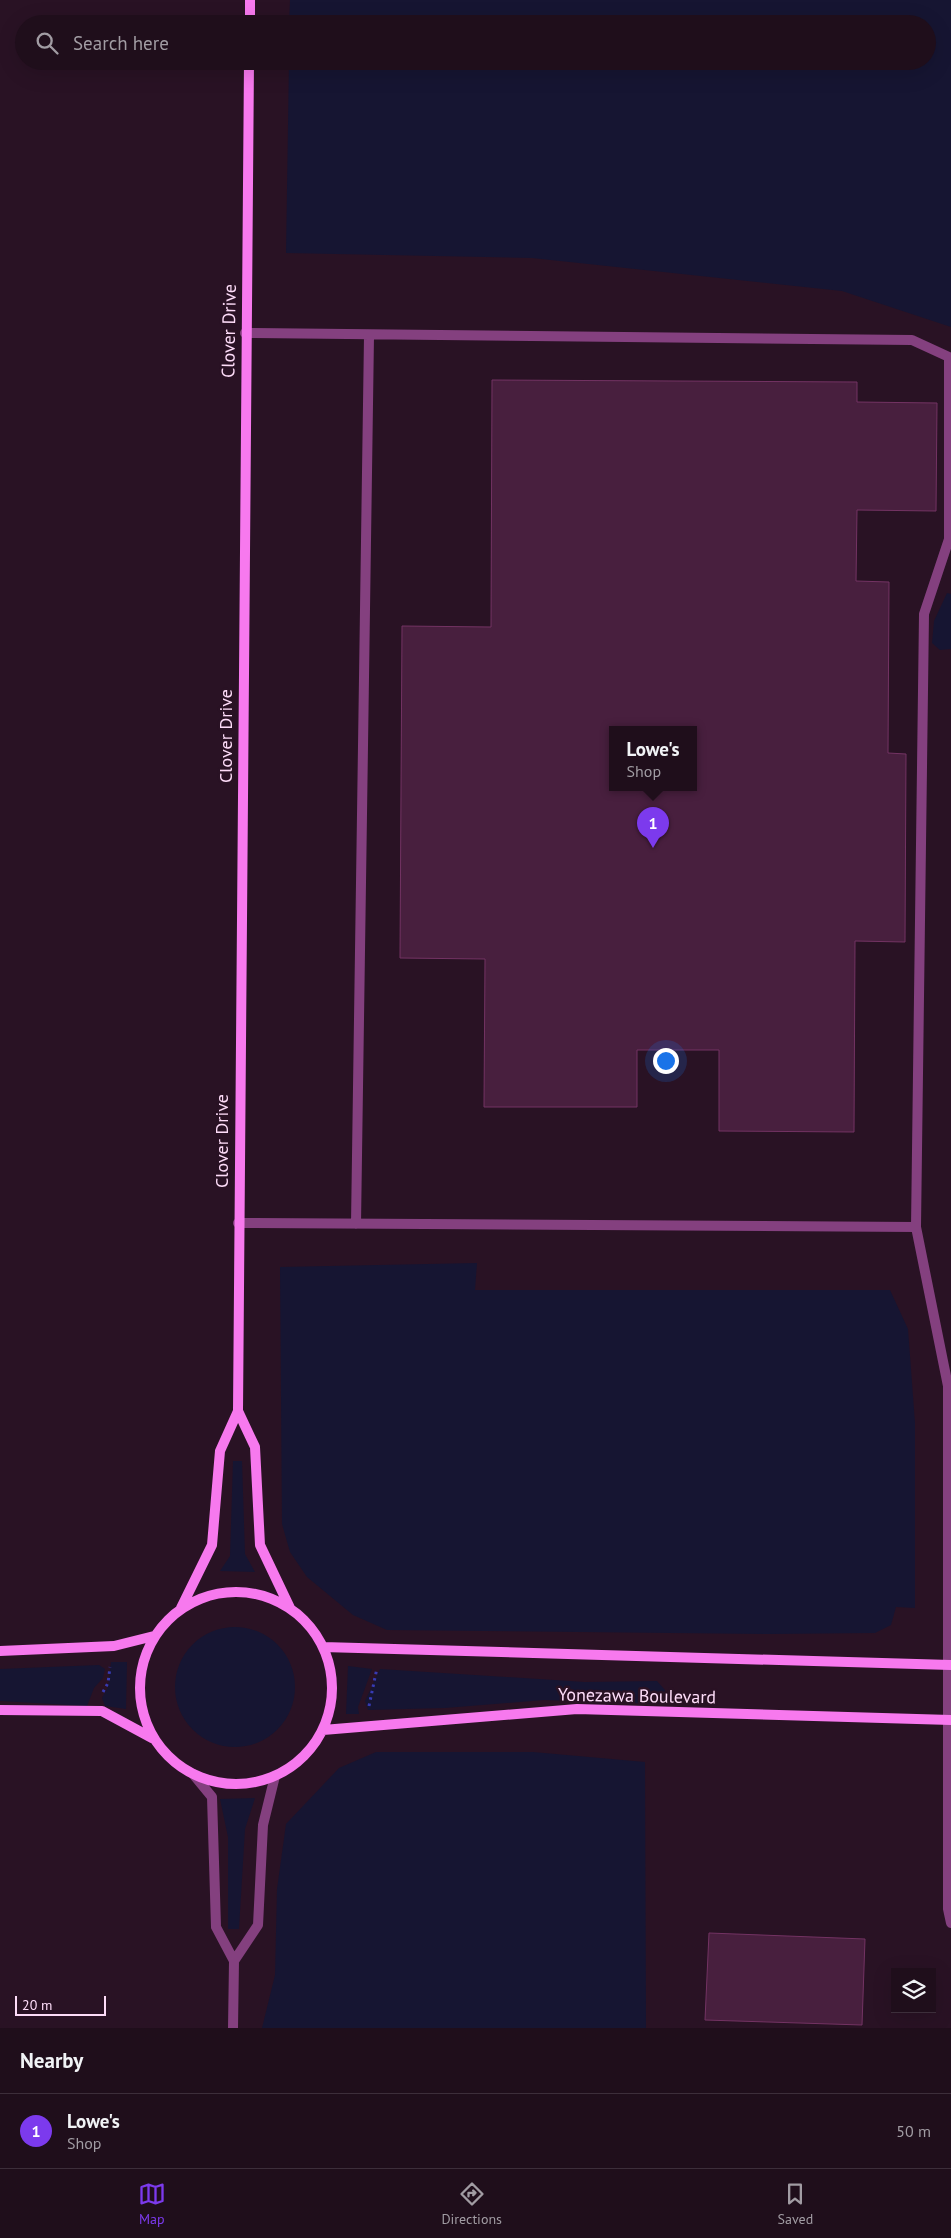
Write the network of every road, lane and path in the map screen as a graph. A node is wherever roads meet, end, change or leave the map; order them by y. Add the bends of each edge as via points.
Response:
1 (250, 0) edge
2 (250, 15) edge
3 (249, 70) edge
4 (245, 333) junction
5 (369, 336) junction
6 (238, 1223) junction
7 (356, 1224) junction
8 (916, 1226) junction
9 (238, 1411) junction
10 (181, 1608) junction
11 (290, 1608) junction
12 (154, 1636) junction
13 (323, 1647) junction
14 (0, 1651) edge
15 (110, 1663) dead end
16 (949, 1665) edge
17 (377, 1667) dead end
18 (100, 1696) dead end
19 (369, 1706) dead end
20 (0, 1710) edge
21 (949, 1720) edge
22 (323, 1730) junction
23 (152, 1738) junction
24 (193, 1774) junction
25 (274, 1776) junction
26 (951, 1923) edge
27 (234, 1961) junction
28 (233, 2028) edge

1 - 2 street
3 - 4 street, Clover Drive
4 - 5 street
4 - 6 street, Clover Drive
5 - 7 street
5 - 8 street via 912,340 949,357 949,539 924,614
6 - 7 street
6 - 9 street, Clover Drive
7 - 8 street
8 - 16 street via 948,1386
9 - 10 street via 220,1451 212,1545
9 - 11 street via 255,1447 260,1545
10 - 11 street via 207,1596 236,1591 264,1596
10 - 12 street
11 - 13 street via 309,1626
12 - 14 street via 114,1646
12 - 23 street via 141,1669 140,1704
13 - 16 street
13 - 22 street via 331,1674 331,1703
15 - 18 path via 108,1683
16 - 21 street
17 - 19 path
20 - 23 street via 102,1711
21 - 22 street, Yonezawa Boulevard via 577,1709
21 - 26 street via 948,1908
22 - 25 street via 311,1749 294,1765
23 - 24 street via 172,1761
24 - 25 street via 223,1784 250,1784
24 - 27 street via 212,1797 216,1927
25 - 27 street via 263,1825 258,1925
27 - 28 street

